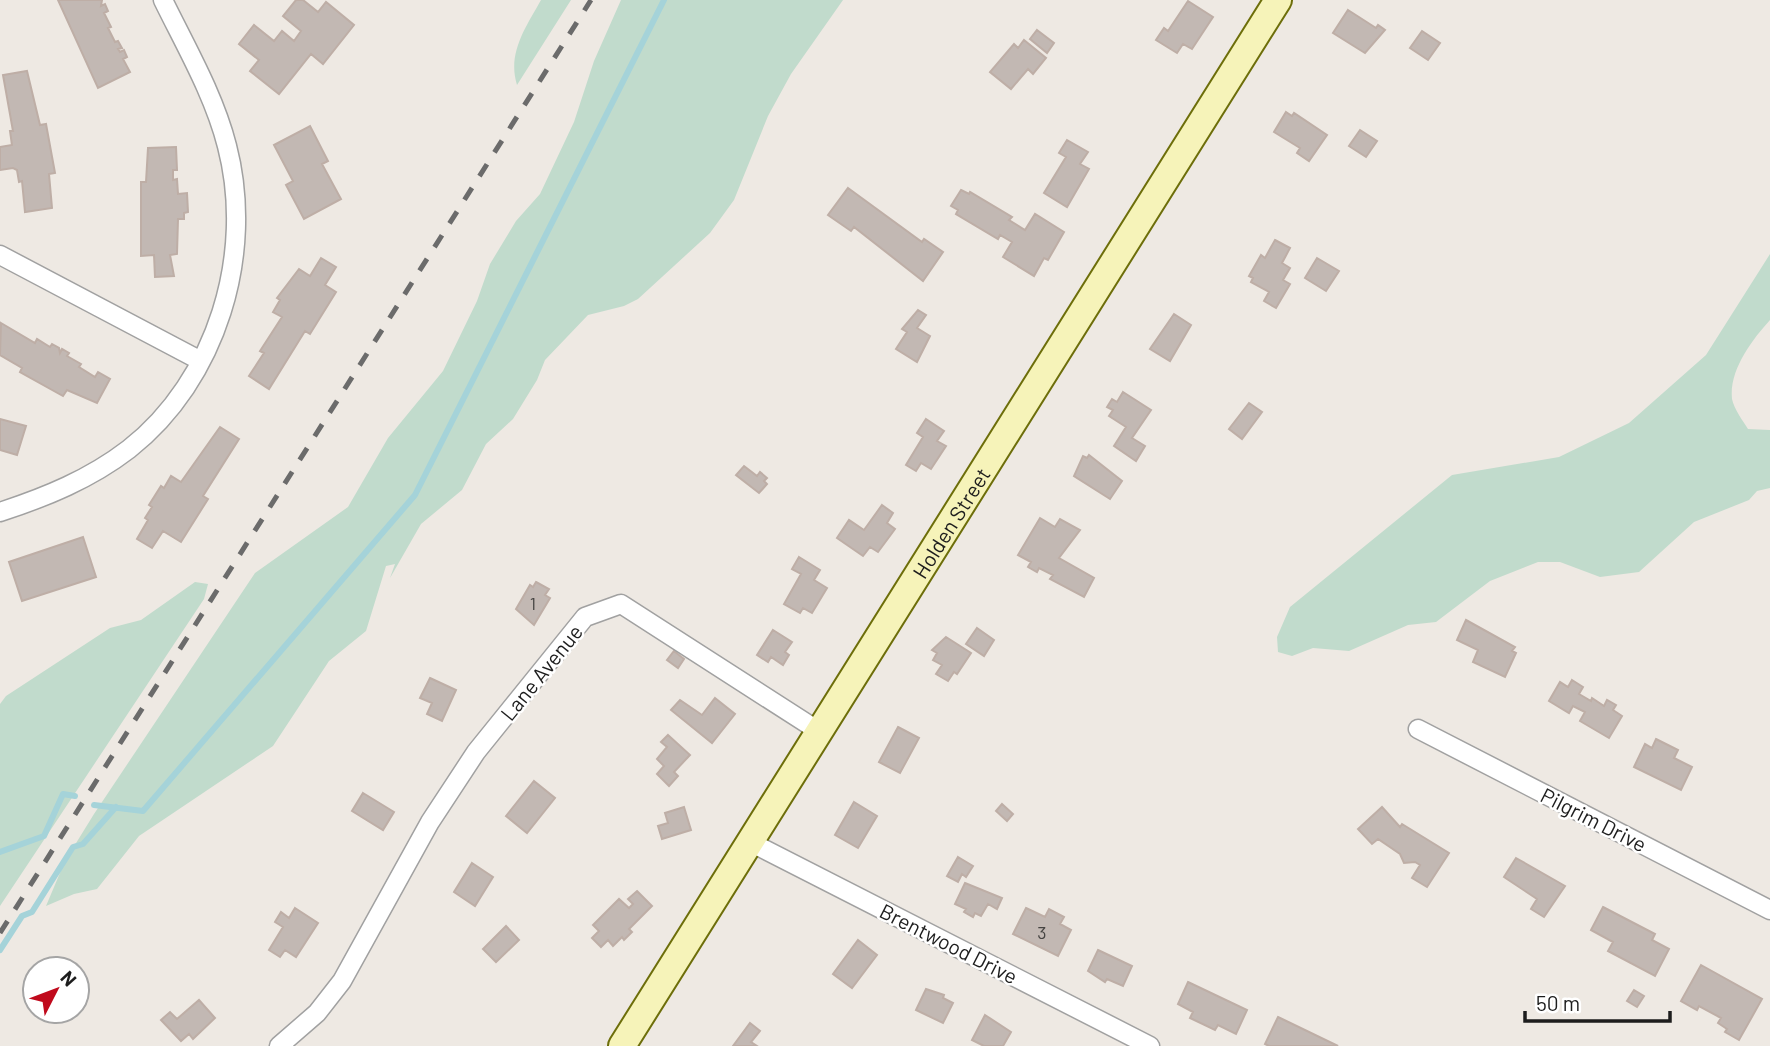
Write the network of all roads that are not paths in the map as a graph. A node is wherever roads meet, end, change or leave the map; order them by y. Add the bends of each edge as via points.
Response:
1 (163, 0) edge
2 (1278, 0) edge
3 (0, 255) edge
4 (201, 361) junction
5 (0, 512) edge
6 (1418, 729) dead end
7 (817, 730) junction
8 (748, 841) junction
9 (1770, 910) edge
10 (279, 1046) edge
11 (622, 1046) edge
12 (1150, 1046) edge

1 - 4 street via 228,147 237,220 225,301
2 - 7 main road, Holden Street
3 - 4 street
4 - 5 street via 175,402 129,448 72,484
6 - 9 street, Pilgrim Drive
7 - 8 main road, Holden Street
7 - 10 street, Lane Avenue via 621,604 585,617 477,752 430,822 329,999
8 - 11 main road, Holden Street
8 - 12 street, Brentwood Drive

